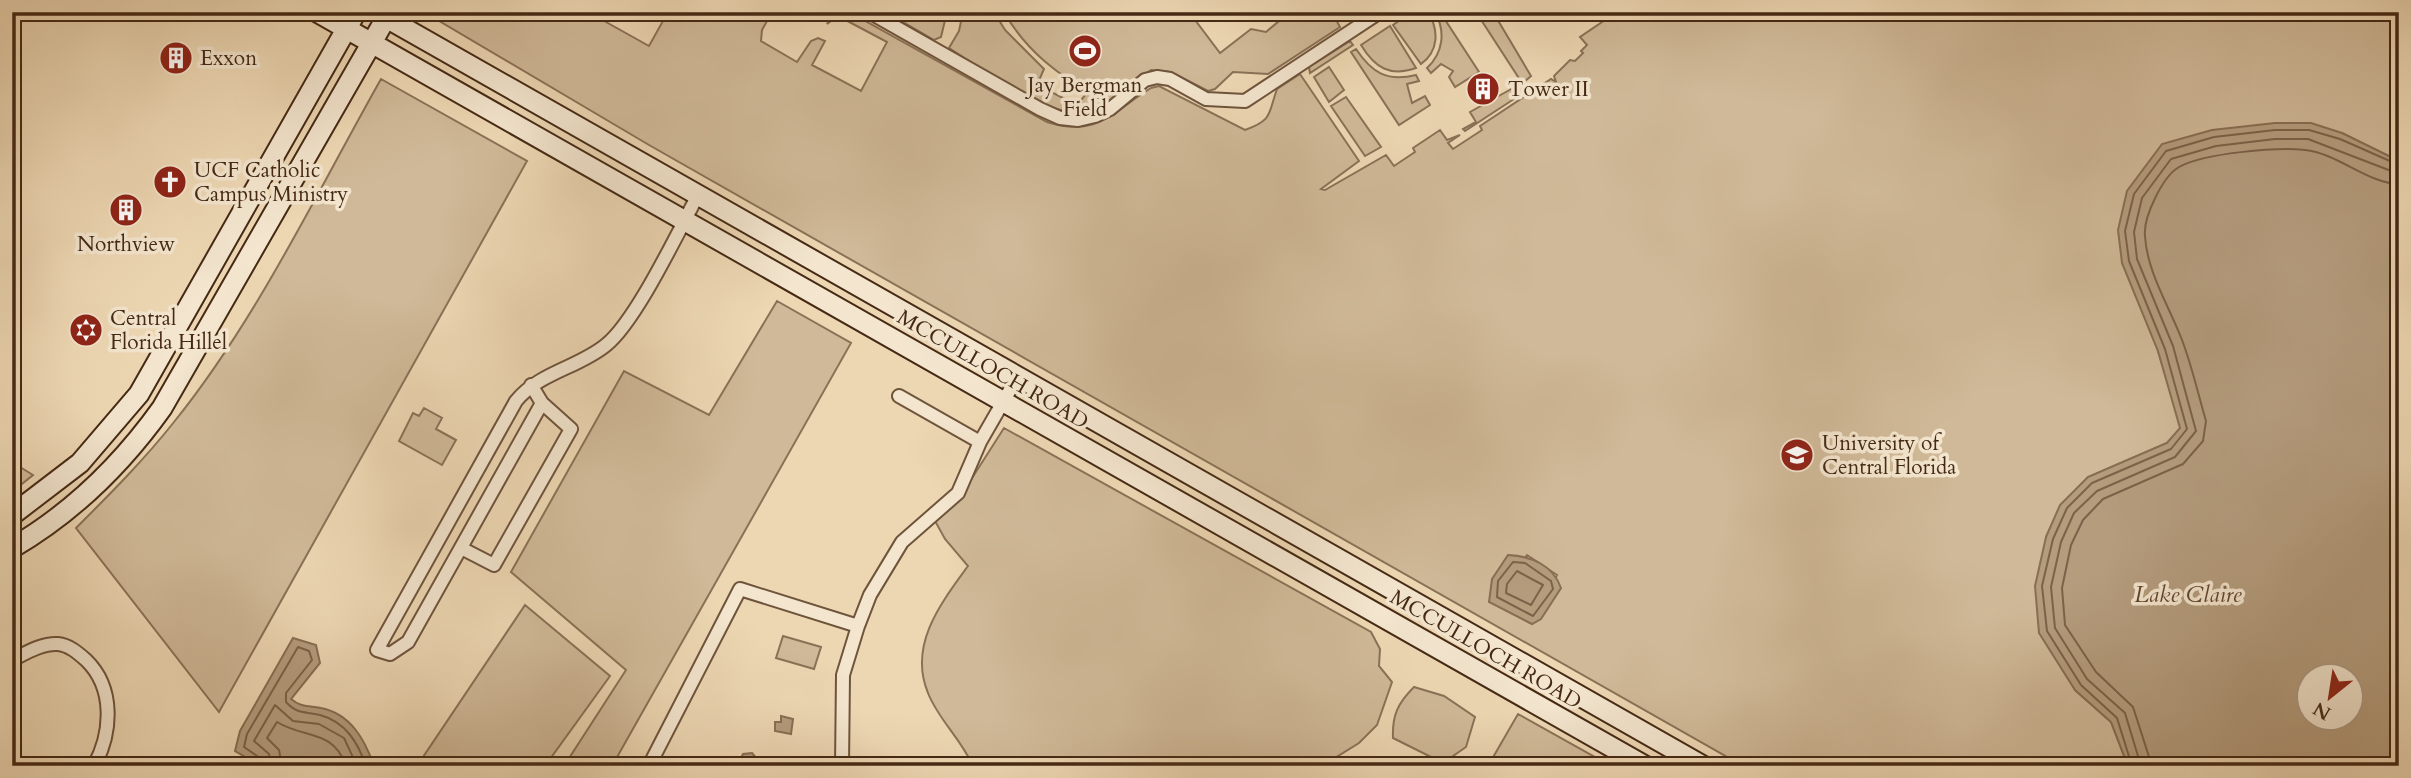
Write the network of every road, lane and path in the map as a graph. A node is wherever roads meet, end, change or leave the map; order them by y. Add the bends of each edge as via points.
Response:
1 (317, 12) edge
2 (869, 12) edge
3 (1380, 12) edge
4 (384, 14) edge
5 (351, 21) edge
6 (371, 44) junction
7 (259, 185) junction
8 (698, 195) junction
9 (243, 213) junction
10 (684, 220) junction
11 (233, 288) junction
12 (216, 318) junction
13 (1018, 376) junction
14 (531, 385) junction
15 (899, 396) dead end
16 (1004, 402) junction
17 (542, 403) junction
18 (980, 442) junction
19 (99, 443) junction
20 (119, 462) junction
21 (12, 515) edge
22 (12, 548) edge
23 (461, 548) junction
24 (858, 626) junction
25 (12, 660) edge
26 (94, 766) edge
27 (649, 766) edge
28 (842, 766) edge
29 (1645, 766) edge
30 (1703, 766) edge

1 - 5 main road, MCCULLOCH ROAD
2 - 3 street via 1040,109 1078,120 1110,109 1145,80 1157,77 1170,79 1206,99 1245,101
4 - 6 main road
4 - 8 main road, MCCULLOCH ROAD
5 - 6 main road, MCCULLOCH ROAD
5 - 7 main road
6 - 10 main road, MCCULLOCH ROAD
6 - 11 main road
7 - 9 main road
7 - 11 main road via 267,198 264,212 234,265
8 - 10 street
8 - 13 main road, MCCULLOCH ROAD
9 - 12 main road via 244,230 209,292
9 - 19 main road via 139,394
10 - 14 street via 619,333 595,352
10 - 16 main road, MCCULLOCH ROAD
11 - 12 main road
12 - 20 main road via 162,408
13 - 16 street
13 - 30 main road, MCCULLOCH ROAD
14 - 17 street
14 - 23 street via 516,401 377,650 390,654 408,642
15 - 18 street
16 - 18 street
16 - 29 main road, MCCULLOCH ROAD
17 - 23 street
17 - 23 street via 571,429 494,565
18 - 24 street via 958,493 902,541 870,595
19 - 20 main road
19 - 21 main road via 59,482
20 - 22 main road via 90,491
24 - 27 street via 740,589
24 - 28 street via 843,675
25 - 26 street via 59,644 75,650 90,664 104,687 109,712 106,736

